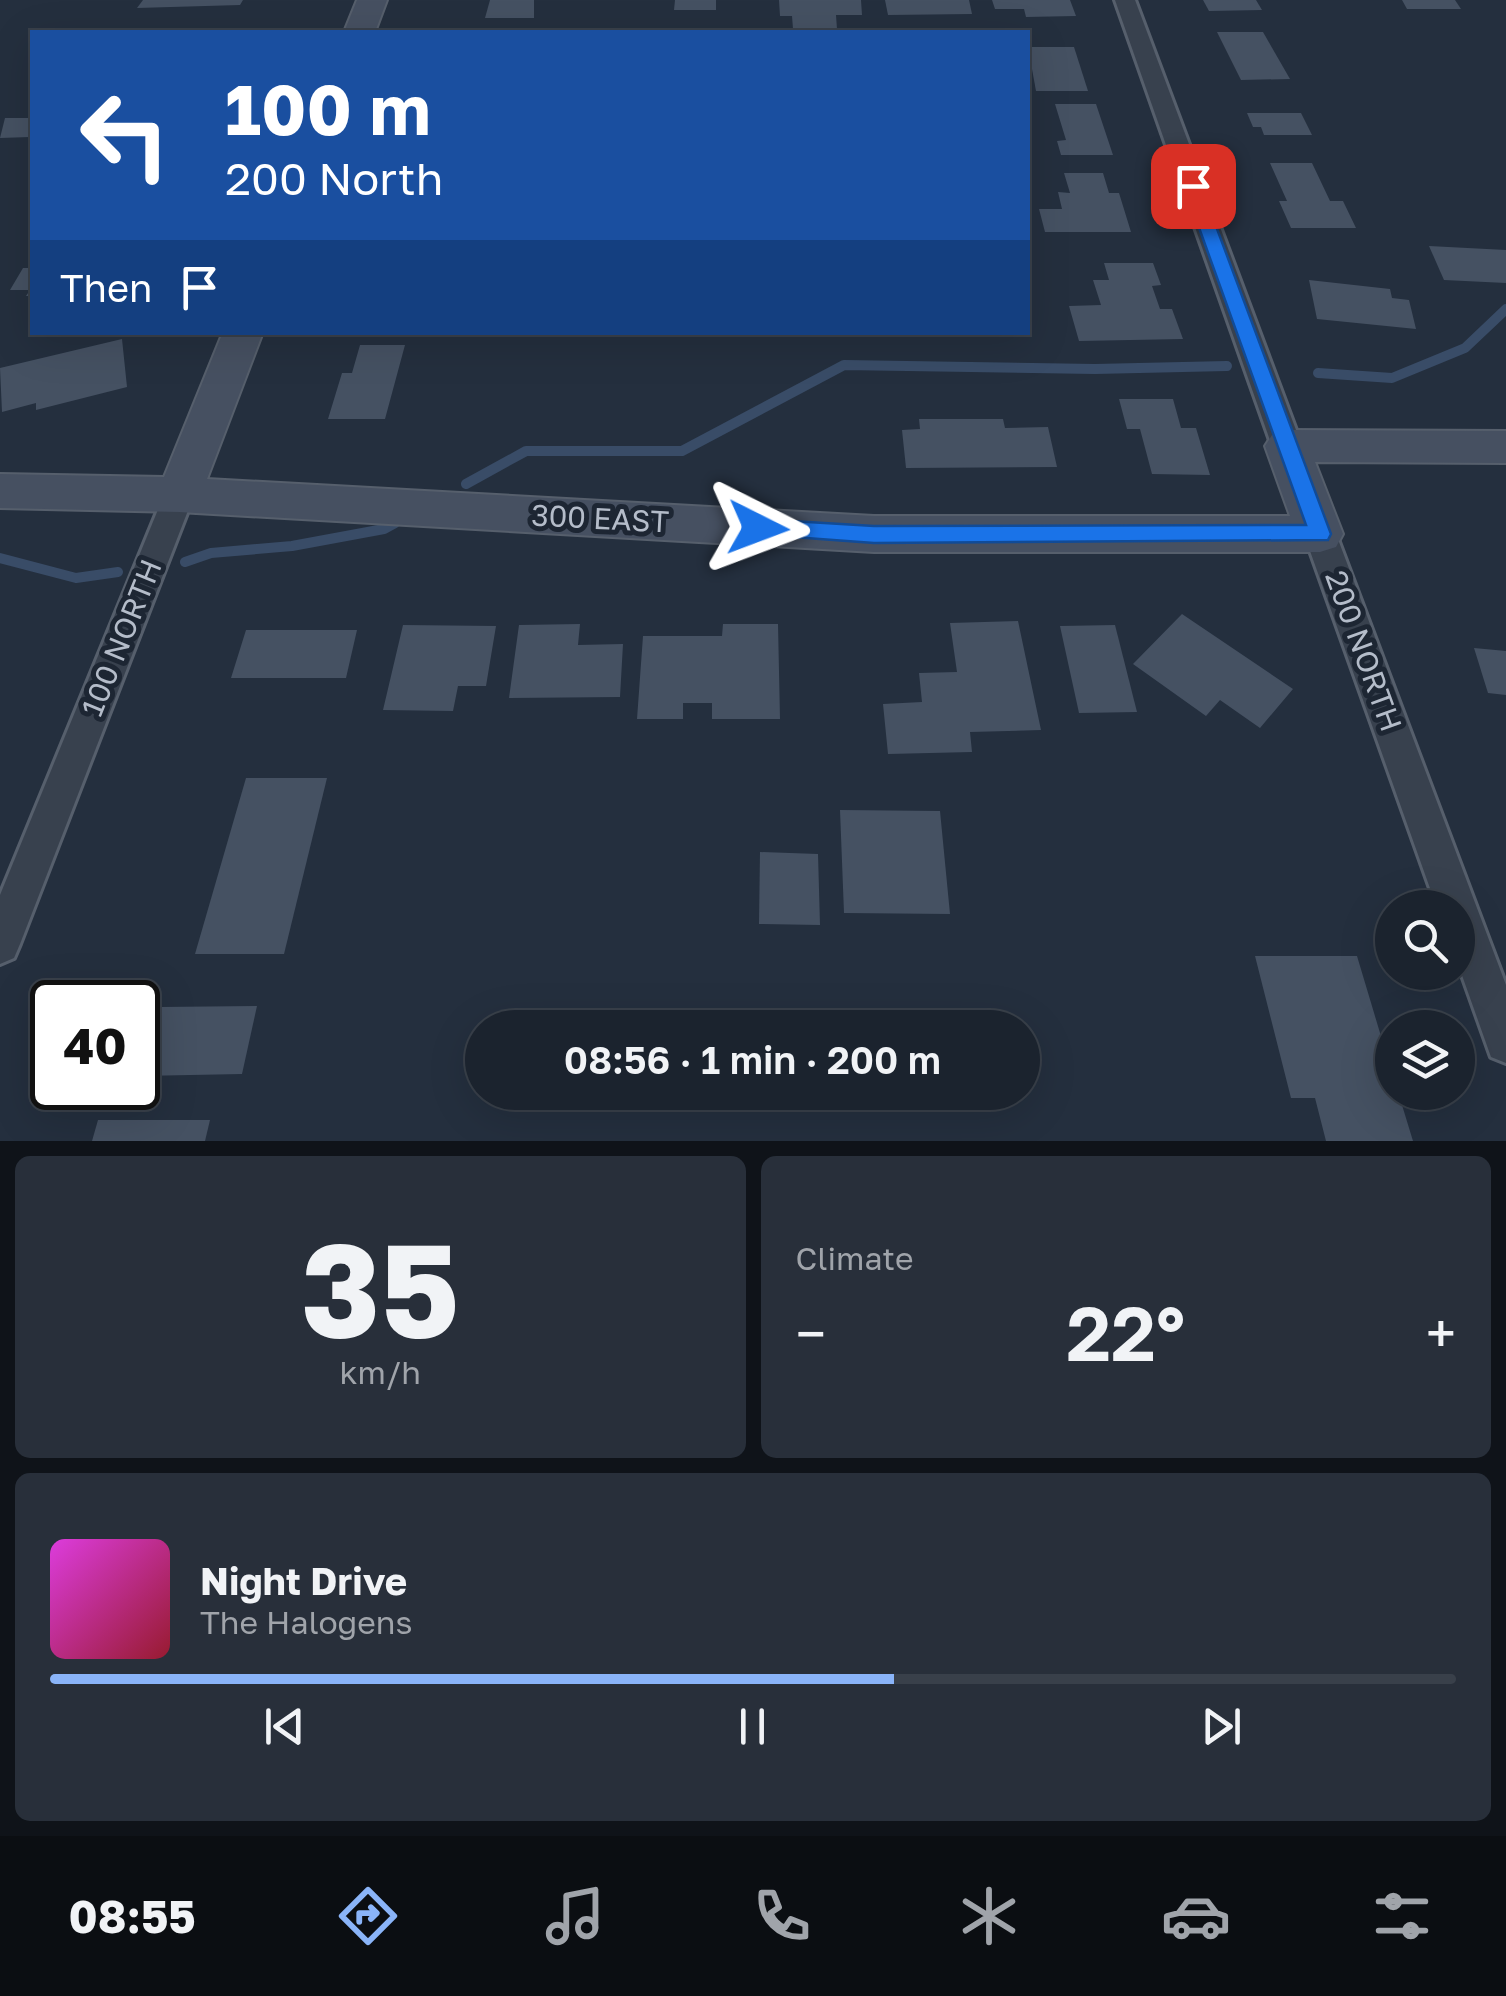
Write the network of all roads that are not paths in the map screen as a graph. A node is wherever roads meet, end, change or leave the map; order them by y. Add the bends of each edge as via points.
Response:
1 (372, 0) edge
2 (1126, 0) edge
3 (361, 30) edge
4 (242, 335) edge
5 (1287, 446) junction
6 (1506, 447) edge
7 (0, 491) edge
8 (179, 495) junction
9 (1320, 534) junction
10 (1450, 890) edge
11 (0, 944) edge
12 (1475, 957) edge
13 (1506, 1042) edge

1 - 3 street
2 - 5 street, 200 NORTH
4 - 8 street, 100 NORTH
5 - 6 street
5 - 9 street, 200 NORTH
7 - 8 street, 300 EAST
8 - 9 street, 300 EAST via 874,534
8 - 11 street, 100 NORTH
9 - 10 street, 200 NORTH
12 - 13 street, 200 NORTH

